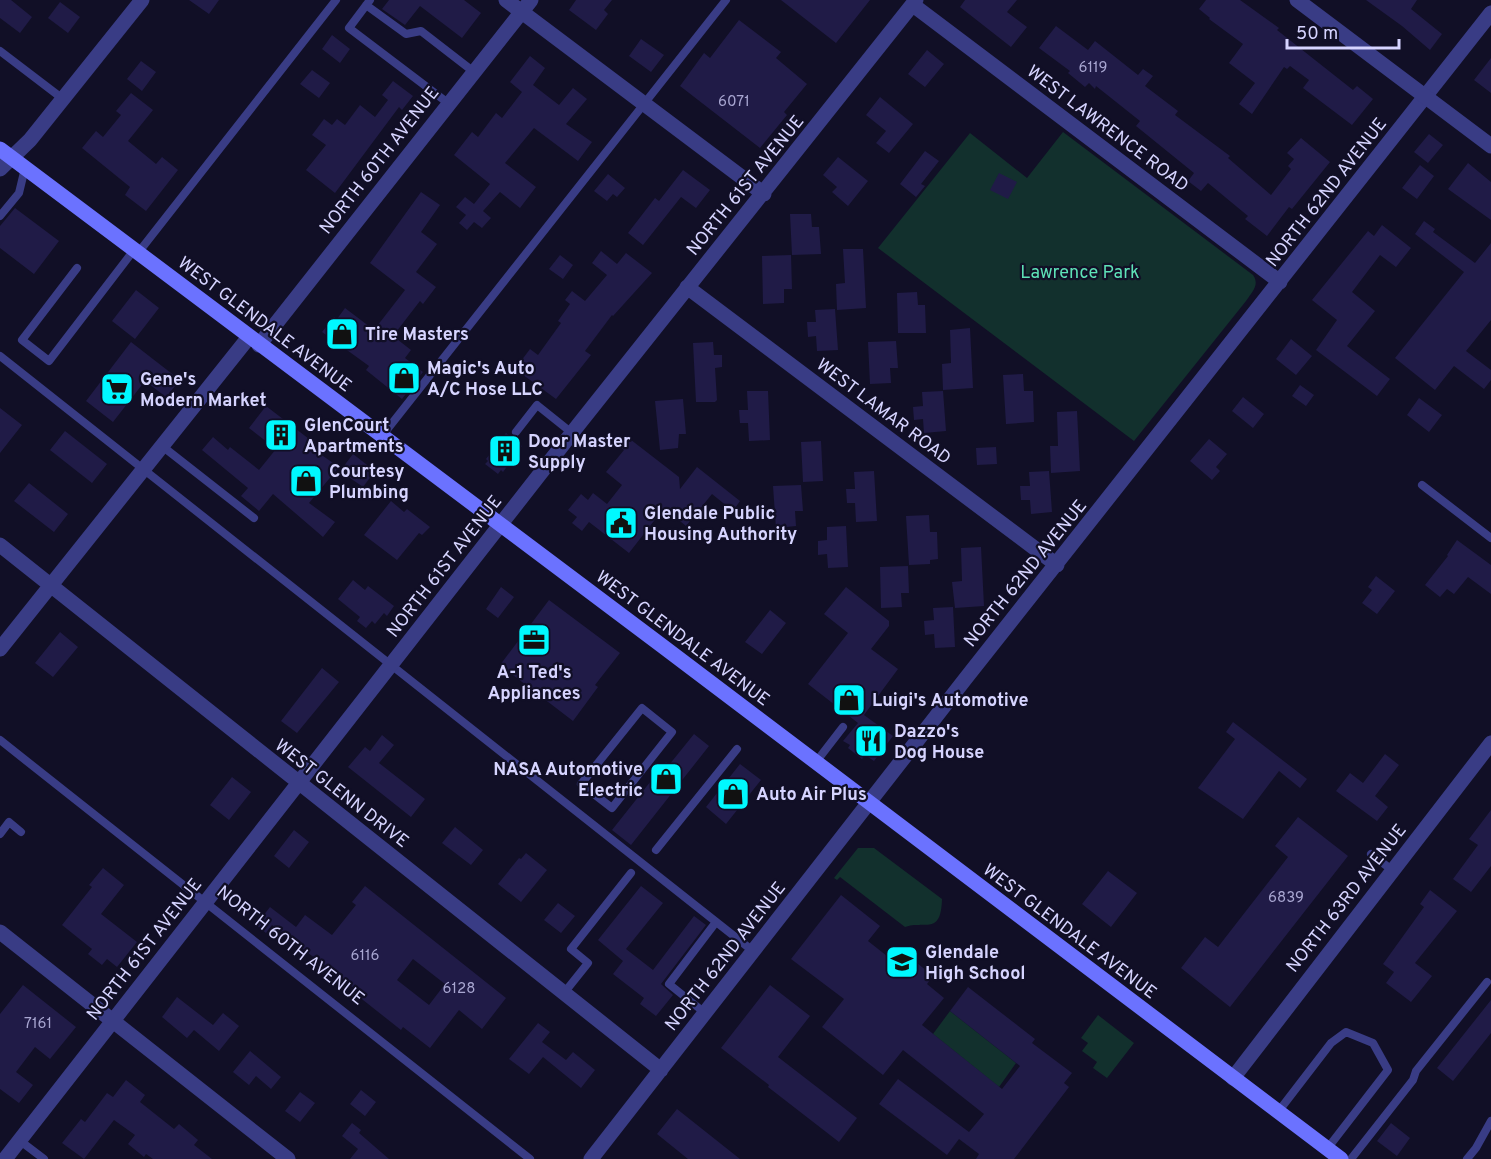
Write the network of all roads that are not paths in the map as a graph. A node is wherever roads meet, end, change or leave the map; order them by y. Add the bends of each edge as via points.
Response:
1 (142, 0) edge
2 (336, 0) edge
3 (506, 0) edge
4 (726, 0) edge
5 (1297, 0) edge
6 (915, 2) edge
7 (368, 3) edge
8 (527, 6) edge
9 (1491, 14) edge
10 (0, 51) edge
11 (474, 72) junction
12 (1426, 97) junction
13 (63, 99) junction
14 (448, 103) junction
15 (644, 104) junction
16 (1491, 146) edge
17 (6, 153) edge
18 (26, 168) junction
19 (0, 169) edge
20 (764, 194) junction
21 (0, 216) edge
22 (136, 252) junction
23 (77, 268) dead end
24 (1280, 282) junction
25 (687, 288) junction
26 (254, 341) junction
27 (0, 356) edge
28 (516, 432) dead end
29 (572, 433) junction
30 (382, 436) junction
31 (162, 446) junction
32 (143, 470) junction
33 (1422, 485) dead end
34 (254, 518) dead end
35 (500, 526) junction
36 (1491, 538) edge
37 (0, 545) edge
38 (1057, 565) junction
39 (51, 585) junction
40 (0, 650) edge
41 (391, 665) junction
42 (843, 727) dead end
43 (0, 740) edge
44 (1491, 743) edge
45 (737, 748) dead end
46 (816, 762) junction
47 (298, 783) junction
48 (869, 803) junction
49 (612, 808) joint
50 (21, 832) dead end
51 (0, 834) edge
52 (656, 850) dead end
53 (1371, 854) dead end
54 (1392, 870) junction
55 (631, 873) dead end
56 (206, 903) junction
57 (716, 922) junction
58 (0, 932) edge
59 (753, 951) junction
60 (1487, 982) dead end
61 (564, 993) junction
62 (705, 1013) junction
63 (112, 1021) junction
64 (661, 1070) junction
65 (1233, 1078) junction
66 (1278, 1112) junction
67 (1491, 1121) edge
68 (20, 1140) junction
69 (1327, 1149) junction
70 (5, 1159) edge
71 (44, 1159) edge
72 (288, 1159) edge
73 (530, 1159) edge
74 (591, 1159) edge
75 (1341, 1159) edge
76 (1351, 1159) edge
77 (1467, 1159) edge

1 - 13 street
2 - 22 lane
3 - 8 street
4 - 15 lane
5 - 12 street
6 - 20 street, NORTH 61ST AVENUE
6 - 24 street, WEST LAWRENCE ROAD
7 - 11 lane via 406,34 421,31
7 - 14 lane via 349,28
8 - 11 street, NORTH 60TH AVENUE
8 - 15 street
9 - 12 street, NORTH 62ND AVENUE
10 - 13 lane
11 - 14 street, NORTH 60TH AVENUE
12 - 16 street
12 - 24 street, NORTH 62ND AVENUE
13 - 17 street via 30,140
14 - 26 street, NORTH 60TH AVENUE
15 - 20 street
15 - 30 lane
17 - 18 main road, WEST GLENDALE AVENUE
17 - 19 street
18 - 21 lane via 19,192
18 - 22 main road, WEST GLENDALE AVENUE
20 - 25 street, NORTH 61ST AVENUE
22 - 23 lane via 49,361 22,340
22 - 26 main road, WEST GLENDALE AVENUE
24 - 38 street, NORTH 62ND AVENUE
25 - 29 street, NORTH 61ST AVENUE
25 - 38 street, WEST LAMAR ROAD
26 - 30 main road, WEST GLENDALE AVENUE
26 - 31 street, NORTH 60TH AVENUE
27 - 32 lane
28 - 29 lane via 537,405
29 - 35 street, NORTH 61ST AVENUE
30 - 35 main road, WEST GLENDALE AVENUE
31 - 32 street, NORTH 60TH AVENUE
31 - 34 lane
32 - 39 street, NORTH 60TH AVENUE
32 - 41 lane
33 - 36 lane
35 - 41 street, NORTH 61ST AVENUE
35 - 46 main road, WEST GLENDALE AVENUE
37 - 39 street, WEST GLENN DRIVE
38 - 48 street, NORTH 62ND AVENUE
39 - 40 street, NORTH 60TH AVENUE
39 - 47 street, WEST GLENN DRIVE
41 - 47 street, NORTH 61ST AVENUE
41 - 57 lane
42 - 46 lane
43 - 56 lane, NORTH 60TH AVENUE
44 - 54 street, NORTH 63RD AVENUE
45 - 52 lane
46 - 48 main road, WEST GLENDALE AVENUE
47 - 56 street, NORTH 61ST AVENUE
47 - 61 street, WEST GLENN DRIVE
48 - 59 street, NORTH 62ND AVENUE
48 - 65 main road, WEST GLENDALE AVENUE
49 - 49 lane via 672,732 642,708 581,784
50 - 51 lane via 9,822
53 - 54 lane
54 - 65 street, NORTH 63RD AVENUE
55 - 61 lane via 571,949 588,963
56 - 63 street, NORTH 61ST AVENUE
56 - 73 lane, NORTH 60TH AVENUE
57 - 59 lane
57 - 62 lane via 669,984
58 - 63 street
59 - 62 street, NORTH 62ND AVENUE
60 - 76 lane
61 - 64 street, WEST GLENN DRIVE
62 - 64 street, NORTH 62ND AVENUE
63 - 68 street, NORTH 61ST AVENUE
63 - 72 street
64 - 74 street, NORTH 62ND AVENUE
65 - 66 main road, WEST GLENDALE AVENUE
66 - 69 main road, WEST GLENDALE AVENUE
66 - 69 lane via 1331,1043 1347,1032 1373,1044 1388,1070
67 - 77 lane
68 - 70 street, NORTH 61ST AVENUE
68 - 71 lane
69 - 75 main road, WEST GLENDALE AVENUE

